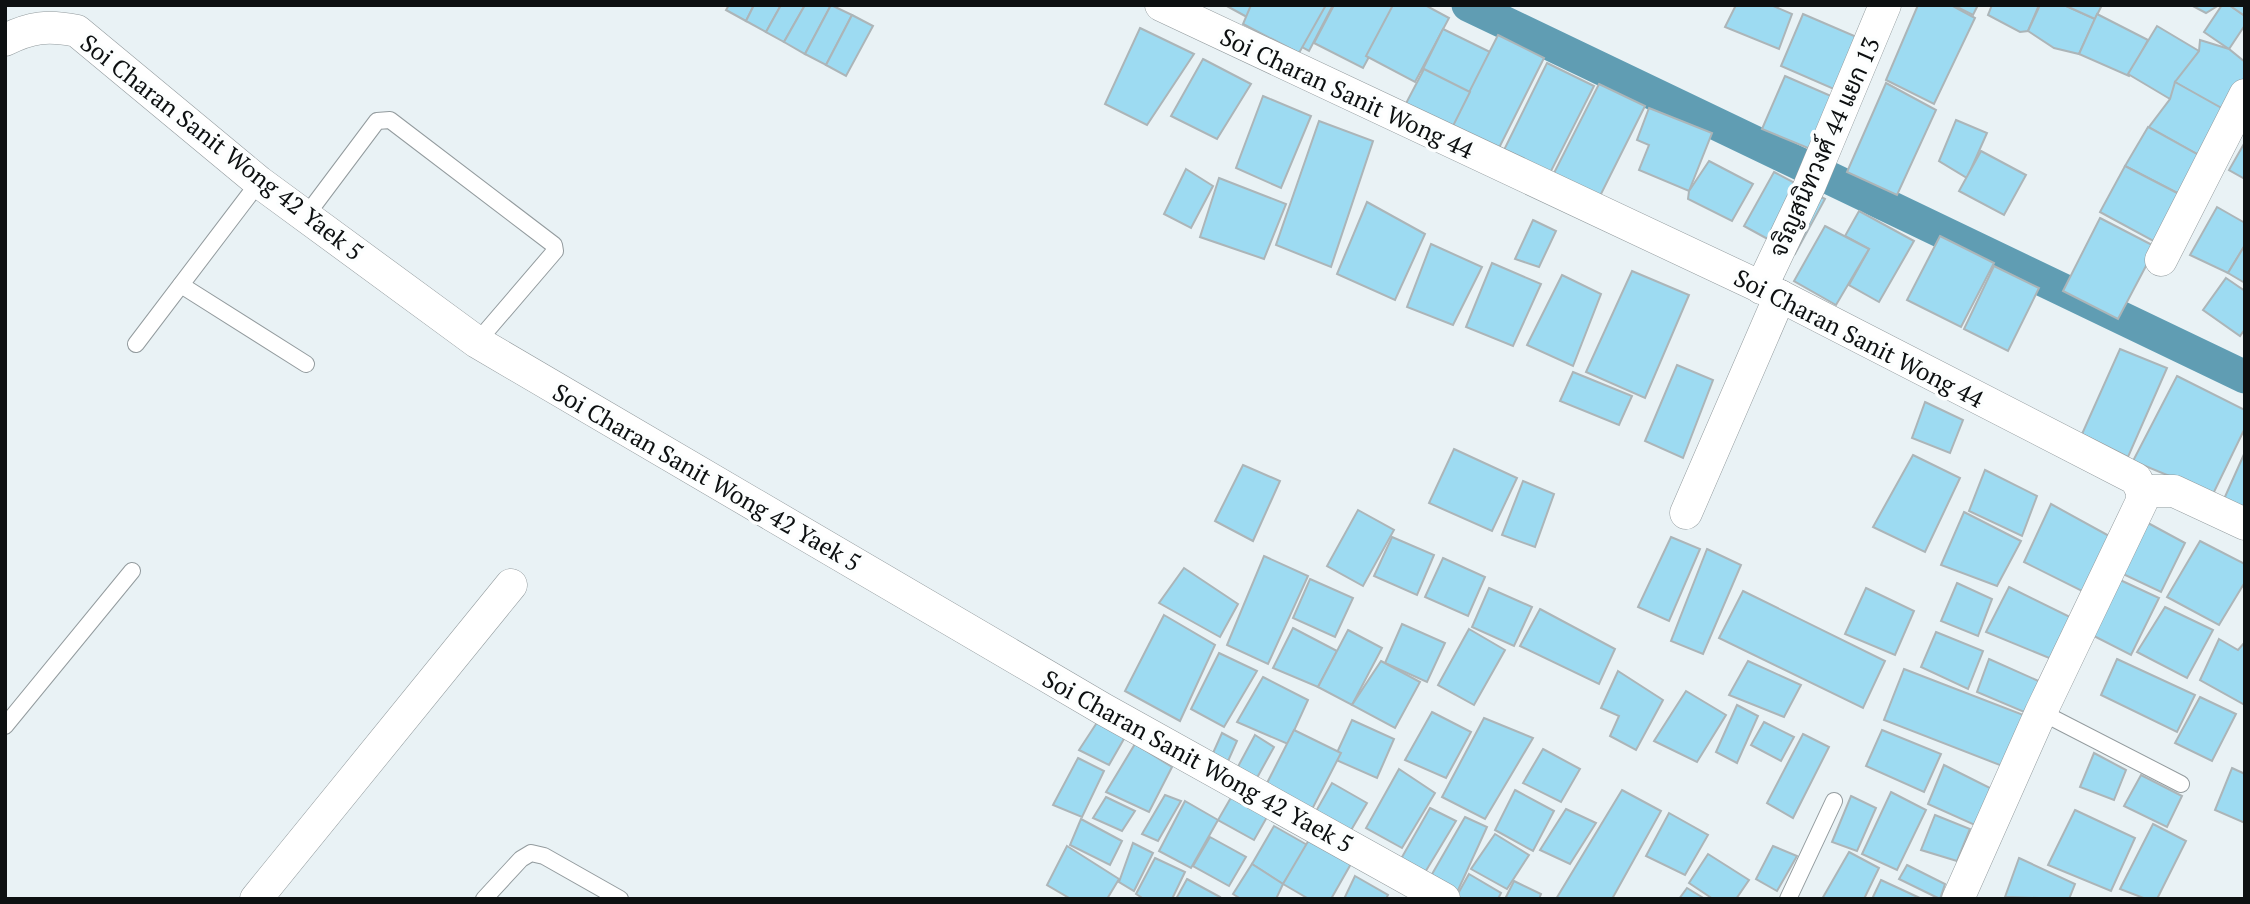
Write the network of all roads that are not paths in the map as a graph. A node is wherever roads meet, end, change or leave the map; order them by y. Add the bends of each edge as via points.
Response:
1 (1161, 5) edge
2 (1885, 5) edge
3 (5, 40) edge
4 (2245, 95) edge
5 (259, 182) junction
6 (305, 217) junction
7 (2161, 260) dead end
8 (181, 285) junction
9 (1770, 292) junction
10 (477, 342) junction
11 (136, 344) dead end
12 (306, 364) dead end
13 (2142, 491) junction
14 (1686, 513) dead end
15 (2245, 524) edge
16 (132, 571) dead end
17 (511, 585) dead end
18 (2041, 712) junction
19 (5, 726) edge
20 (2181, 784) dead end
21 (1834, 801) dead end
22 (256, 899) edge
23 (484, 899) edge
24 (620, 899) edge
25 (1444, 899) edge
26 (1788, 899) edge
27 (1958, 899) edge

1 - 9 street, Soi Charan Sanit Wong 44
2 - 9 street, จริญสนิทวงศ์ 44 แยก 13 via 1813,175
3 - 5 street, Soi Charan Sanit Wong 42 Yaek 5 via 30,28 77,31
4 - 7 street
5 - 6 street, Soi Charan Sanit Wong 42 Yaek 5
5 - 8 lane
6 - 10 street, Soi Charan Sanit Wong 42 Yaek 5
6 - 10 lane via 377,121 390,120 554,245 555,251
8 - 11 lane
8 - 12 lane
9 - 13 street, Soi Charan Sanit Wong 44 via 2117,468 2136,480
9 - 14 street, จริญสนิทวงศ์ 44 แยก 13
10 - 25 street, Soi Charan Sanit Wong 42 Yaek 5 via 1103,709
13 - 15 street via 2174,491
13 - 18 street via 2142,501
16 - 19 lane
17 - 22 street
18 - 20 lane
18 - 27 street
21 - 26 lane
23 - 24 lane via 531,853

